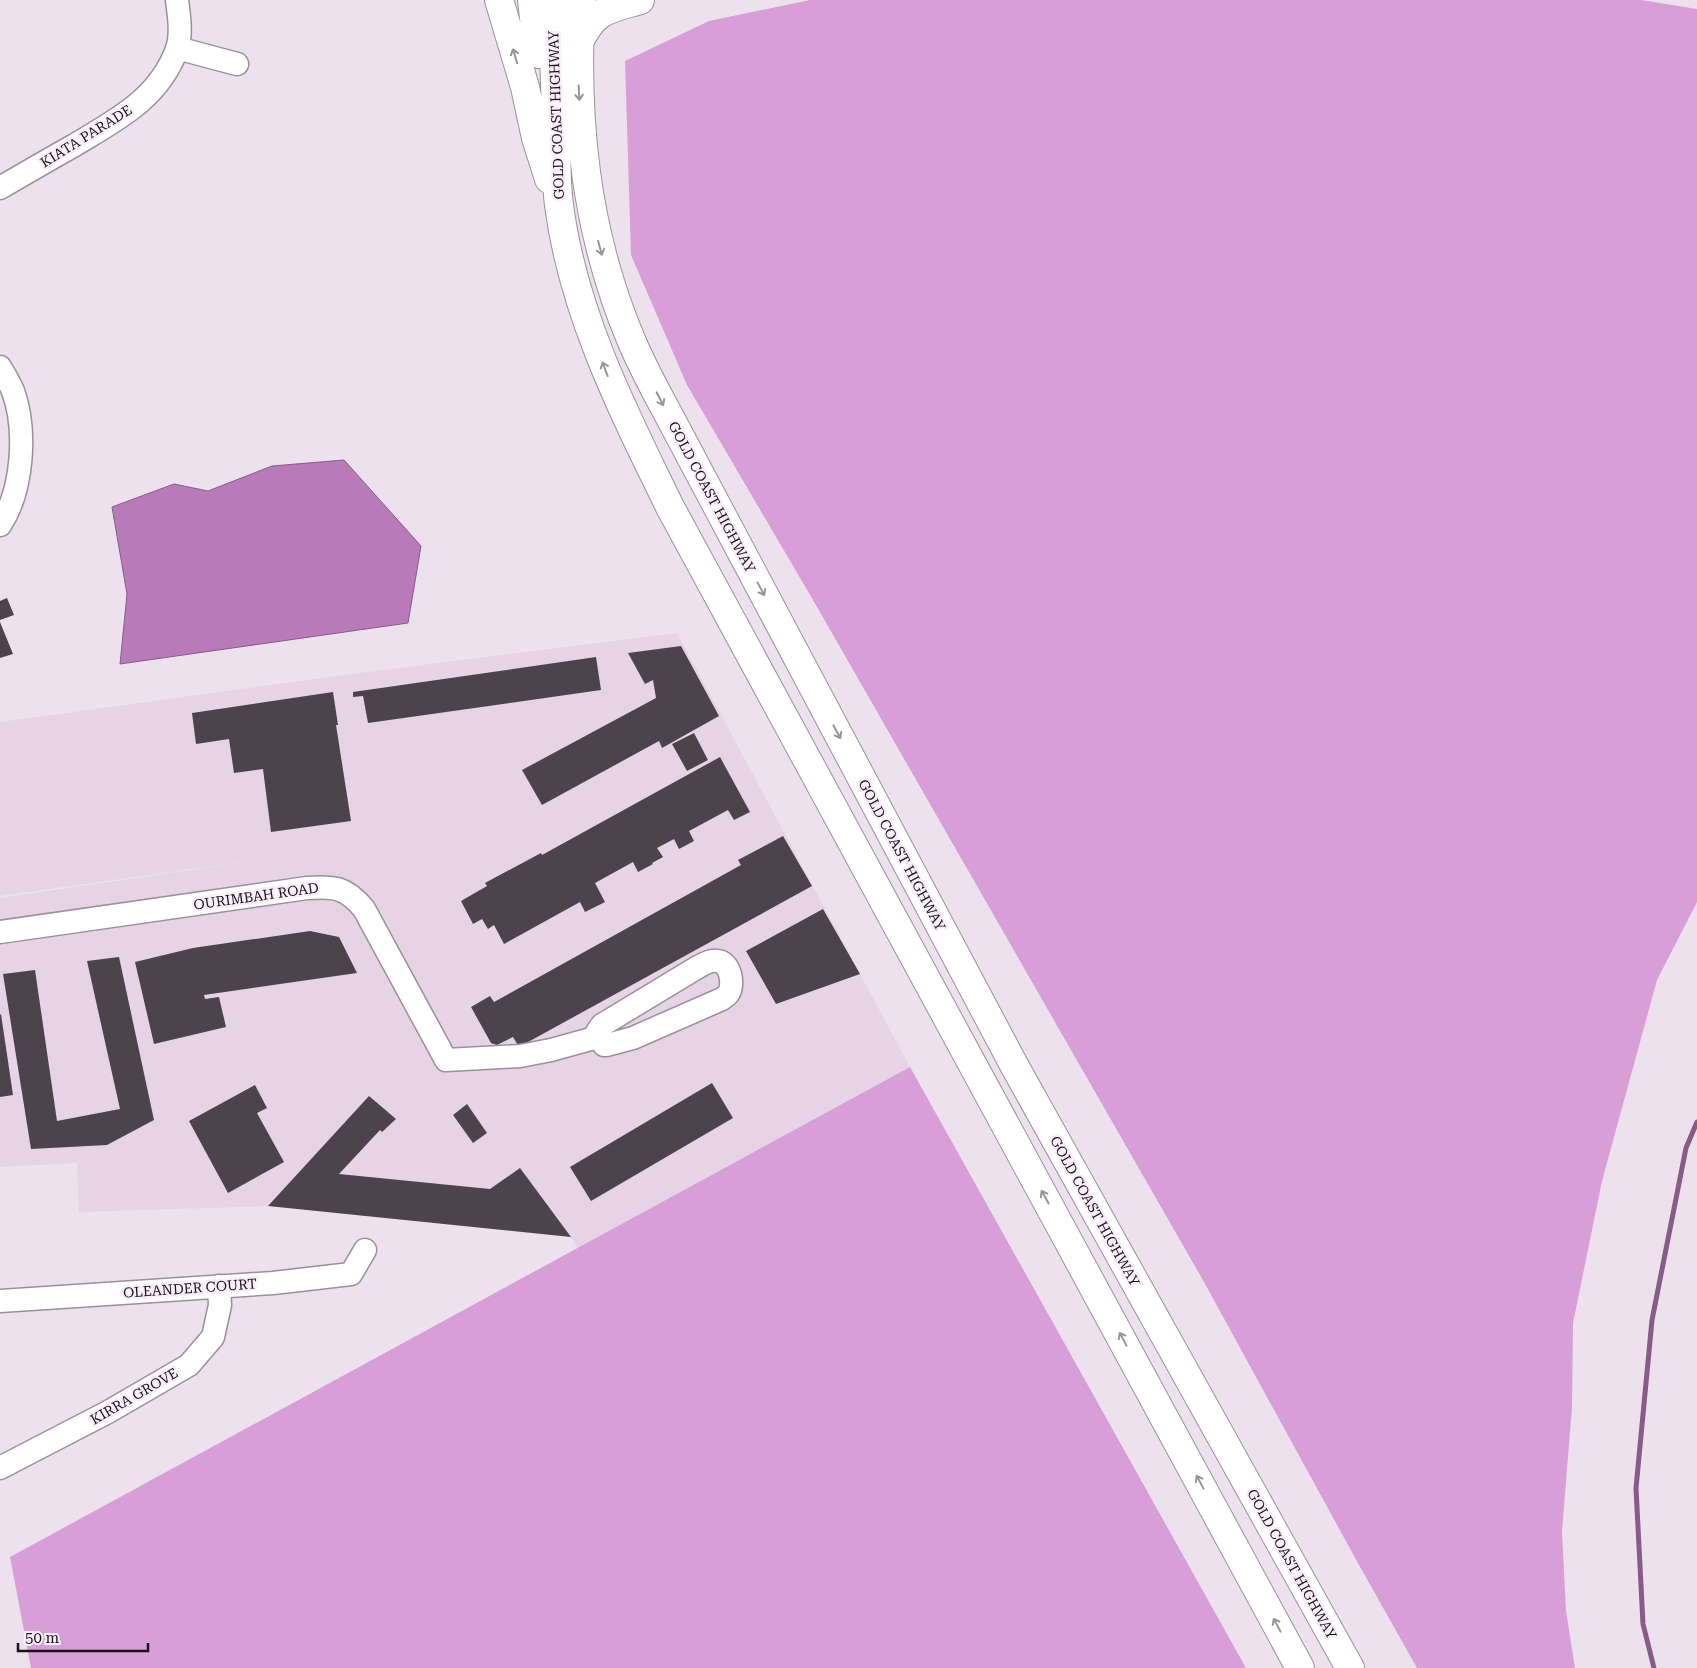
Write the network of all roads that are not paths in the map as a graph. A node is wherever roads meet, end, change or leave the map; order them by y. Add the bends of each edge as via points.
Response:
1 (177, 0) edge
2 (499, 0) edge
3 (532, 0) edge
4 (553, 0) edge
5 (581, 0) edge
6 (640, 0) edge
7 (578, 44) junction
8 (177, 48) junction
9 (237, 64) dead end
10 (0, 188) edge
11 (559, 204) junction
12 (0, 367) edge
13 (0, 526) edge
14 (0, 932) edge
15 (598, 1038) junction
16 (365, 1250) dead end
17 (219, 1286) junction
18 (0, 1301) edge
19 (0, 1468) edge
20 (1300, 1668) edge
21 (1350, 1668) edge

1 - 8 street, KIATA PARADE via 180,31
11 -> 2 highway via 542,158
3 - 11 highway via 542,101
4 - 11 highway, GOLD COAST HIGHWAY
5 - 7 highway, GOLD COAST HIGHWAY
6 - 7 highway via 604,10 586,27
7 -> 21 highway, GOLD COAST HIGHWAY via 581,138 593,217 615,295 648,377 1014,1065
8 - 9 street
8 - 10 street, KIATA PARADE via 159,84 122,116
20 -> 11 highway, GOLD COAST HIGHWAY via 670,507 624,414 593,335 572,271
12 - 13 street via 18,411 20,459 14,497
14 - 15 street, OURIMBAH ROAD via 327,887 343,890 364,909 446,1060 520,1056
15 - 15 street via 604,1044 618,1043 722,999 729,993 731,985 727,967 718,960 698,967 602,1025 597,1032
16 - 17 street, OLEANDER COURT via 351,1274
17 - 18 street, OLEANDER COURT
17 - 19 street, KIRRA GROVE via 220,1305 213,1337 188,1365 108,1412

